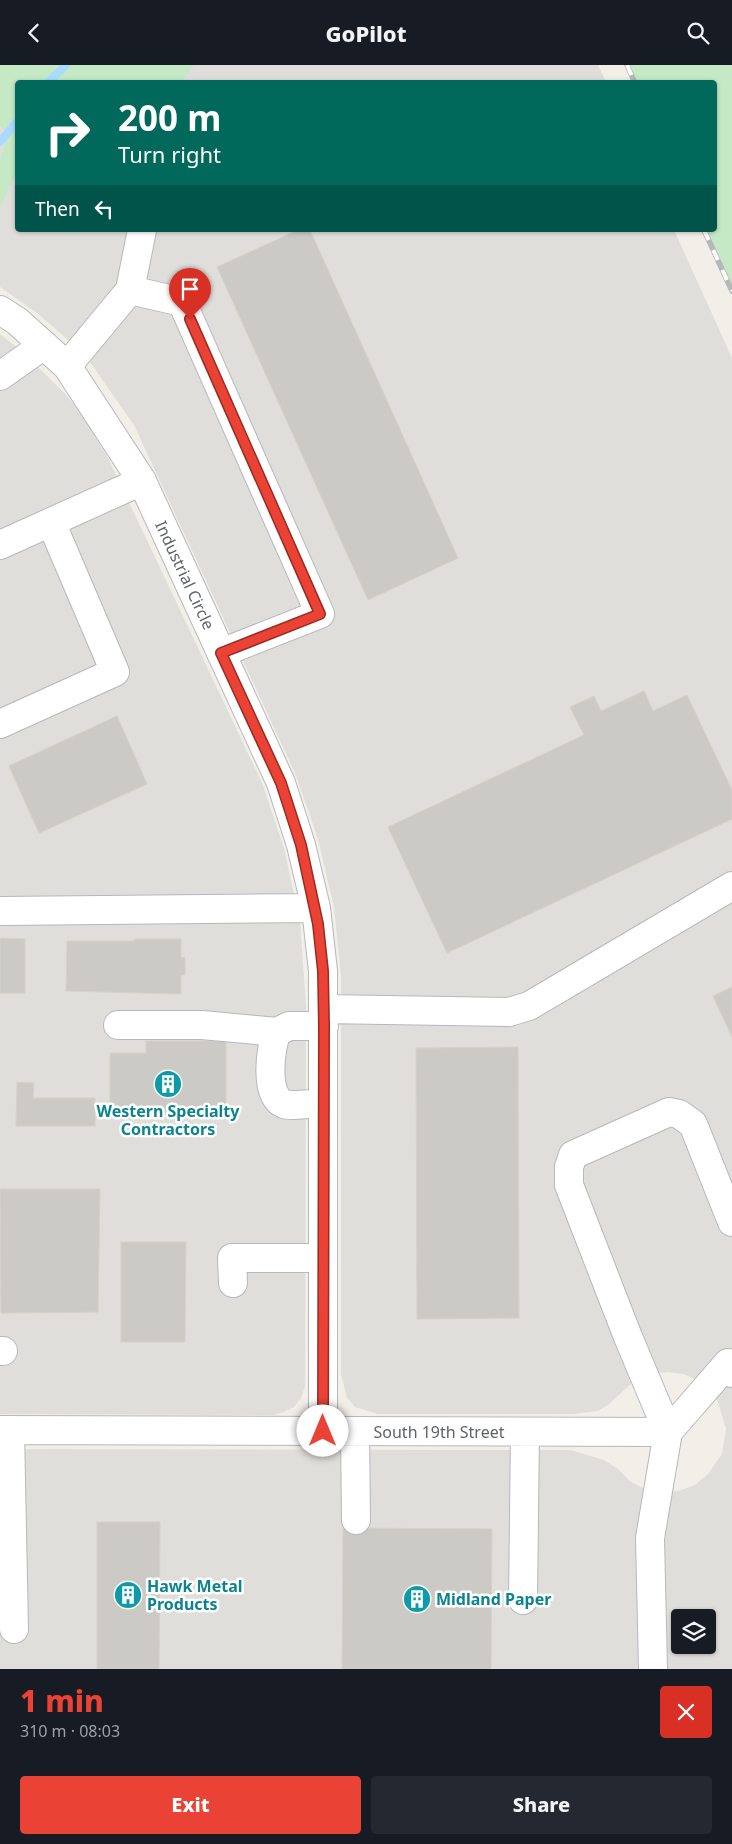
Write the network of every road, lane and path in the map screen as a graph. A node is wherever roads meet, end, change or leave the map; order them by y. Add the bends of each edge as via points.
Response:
1 (142, 232) edge
2 (130, 291) junction
3 (0, 310) edge
4 (44, 345) junction
5 (67, 365) junction
6 (0, 376) edge
7 (142, 481) junction
8 (51, 522) junction
9 (0, 545) edge
10 (221, 653) junction
11 (0, 725) edge
12 (732, 887) edge
13 (316, 908) junction
14 (0, 911) edge
15 (324, 1017) junction
16 (118, 1025) dead end
17 (277, 1032) junction
18 (323, 1103) junction
19 (732, 1222) edge
20 (323, 1258) junction
21 (232, 1283) dead end
22 (731, 1366) edge
23 (5, 1431) edge
24 (323, 1431) junction
25 (355, 1431) junction
26 (524, 1432) junction
27 (668, 1432) junction
28 (356, 1520) dead end
29 (523, 1600) dead end
30 (14, 1629) dead end
31 (653, 1669) edge

1 - 2 street
2 - 5 street
2 - 10 street via 182,301 320,614
3 - 4 street, Industrial Circle
4 - 5 street, Industrial Circle
4 - 6 street
5 - 7 street, Industrial Circle
7 - 8 street
7 - 10 street, Industrial Circle
8 - 9 street
8 - 11 street via 115,672
10 - 13 street, Industrial Circle via 281,783 301,845
12 - 15 street via 528,1007 509,1012
13 - 14 street
13 - 15 street, Industrial Circle
15 - 17 street
15 - 18 street, Industrial Circle
16 - 17 street via 202,1025
17 - 18 street via 271,1044 270,1065 275,1097 285,1104
18 - 20 street, Industrial Circle
19 - 27 street via 693,1123 679,1114 670,1112 574,1155 569,1167 569,1185
20 - 21 street via 232,1258
20 - 24 street, Industrial Circle
22 - 27 street
23 - 24 street, South 19th Street
23 - 30 street
24 - 25 street, South 19th Street
25 - 26 street, South 19th Street
25 - 28 street
26 - 27 street, South 19th Street
26 - 29 street
27 - 31 street via 650,1538

